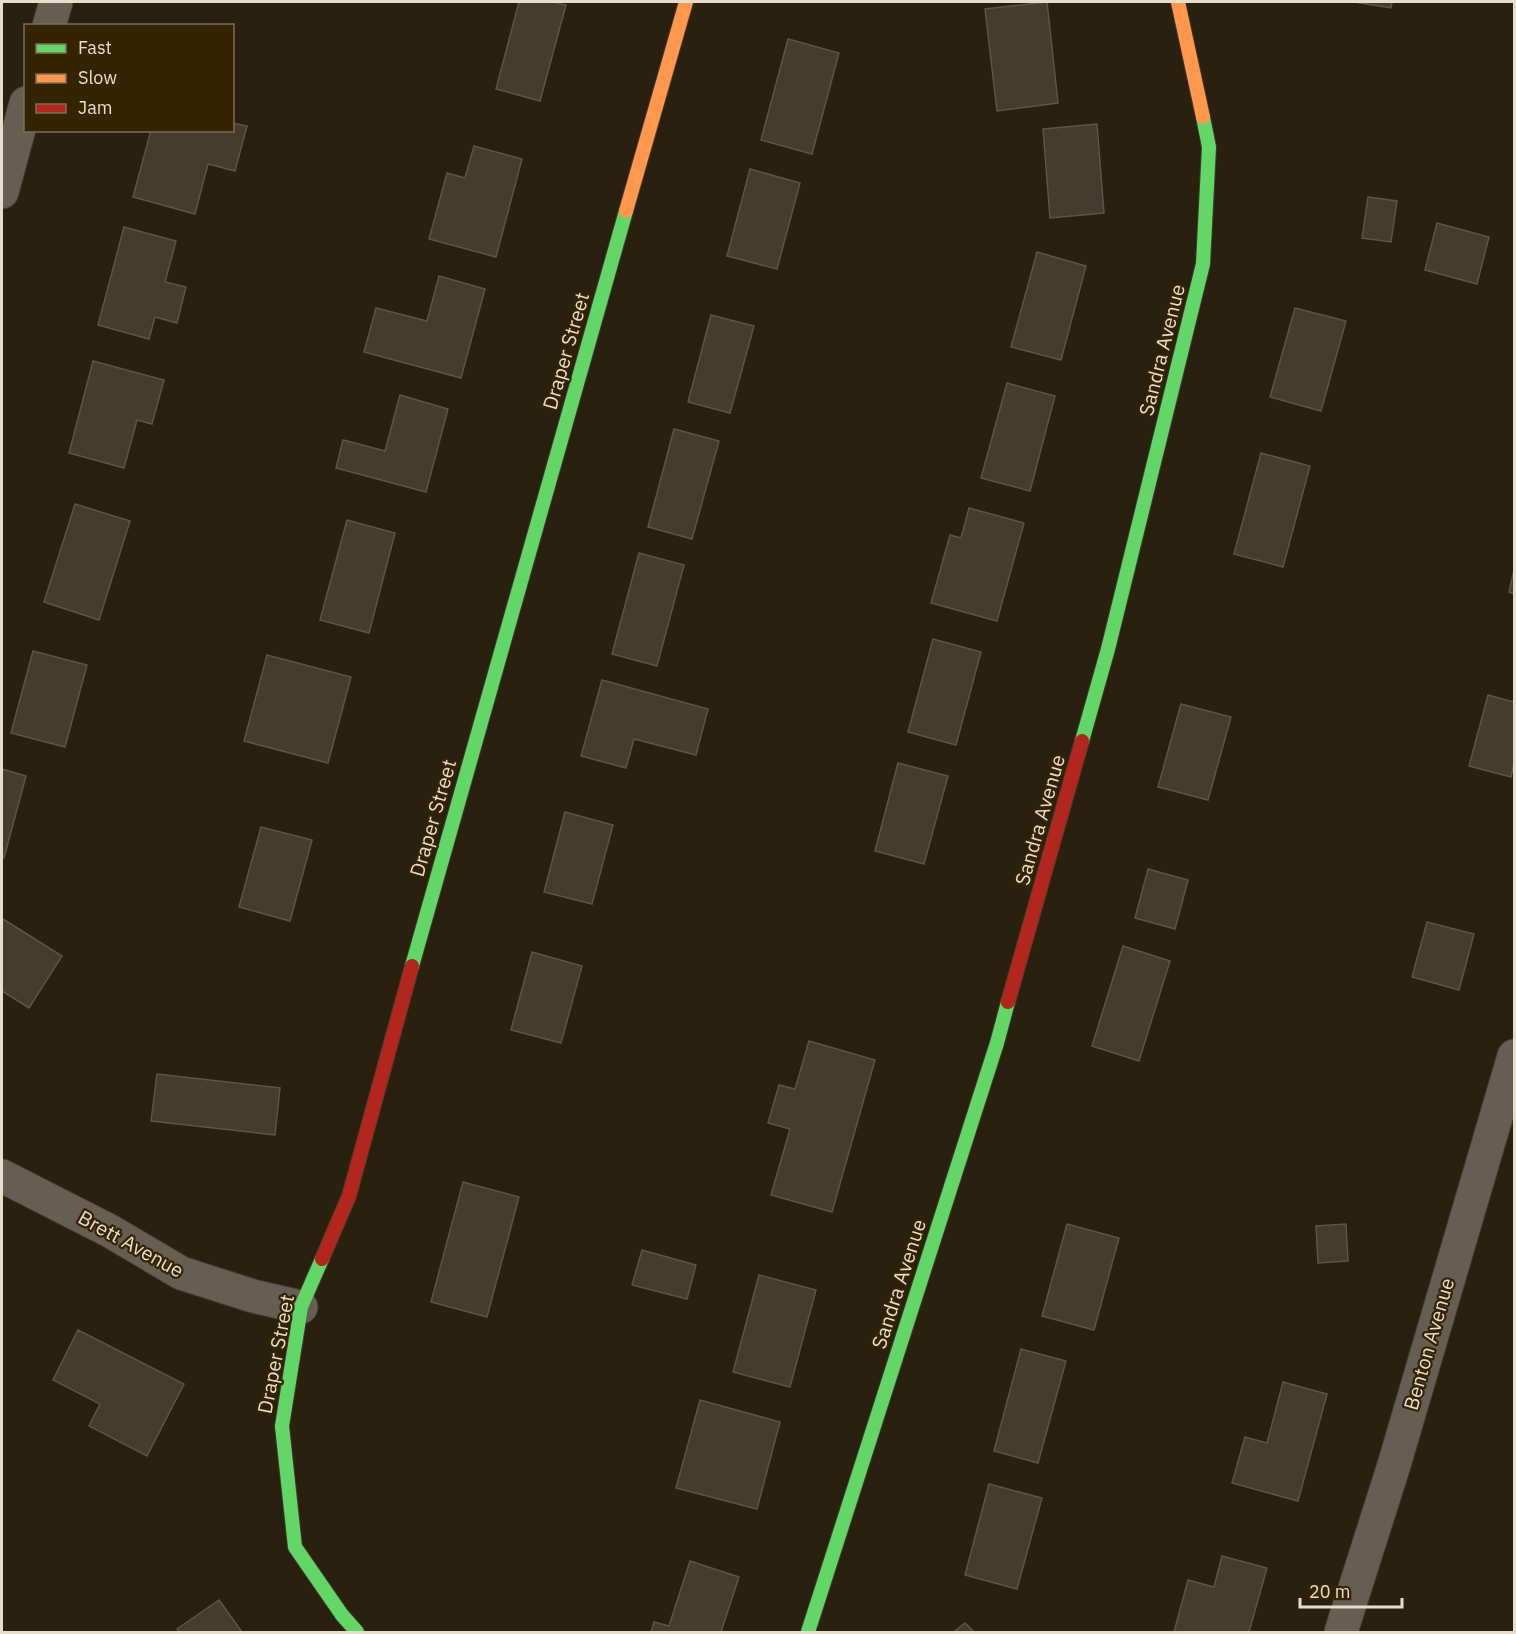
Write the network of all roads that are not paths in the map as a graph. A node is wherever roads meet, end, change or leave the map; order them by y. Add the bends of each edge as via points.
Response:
1 (56, 2) edge
2 (686, 2) edge
3 (1178, 2) edge
4 (49, 24) edge
5 (24, 110) edge
6 (2, 192) edge
7 (1515, 1056) edge
8 (2, 1176) edge
9 (301, 1308) junction
10 (357, 1632) edge
11 (808, 1632) edge
12 (1341, 1632) edge

1 - 4 street
2 - 9 street, Draper Street via 437,873 349,1196
3 - 11 street, Sandra Avenue via 1209,147 1203,264 1108,649 997,1043
5 - 6 street
7 - 12 street, Benton Avenue
8 - 9 street, Brett Avenue via 110,1231 181,1274
9 - 10 street, Draper Street via 282,1426 295,1547

